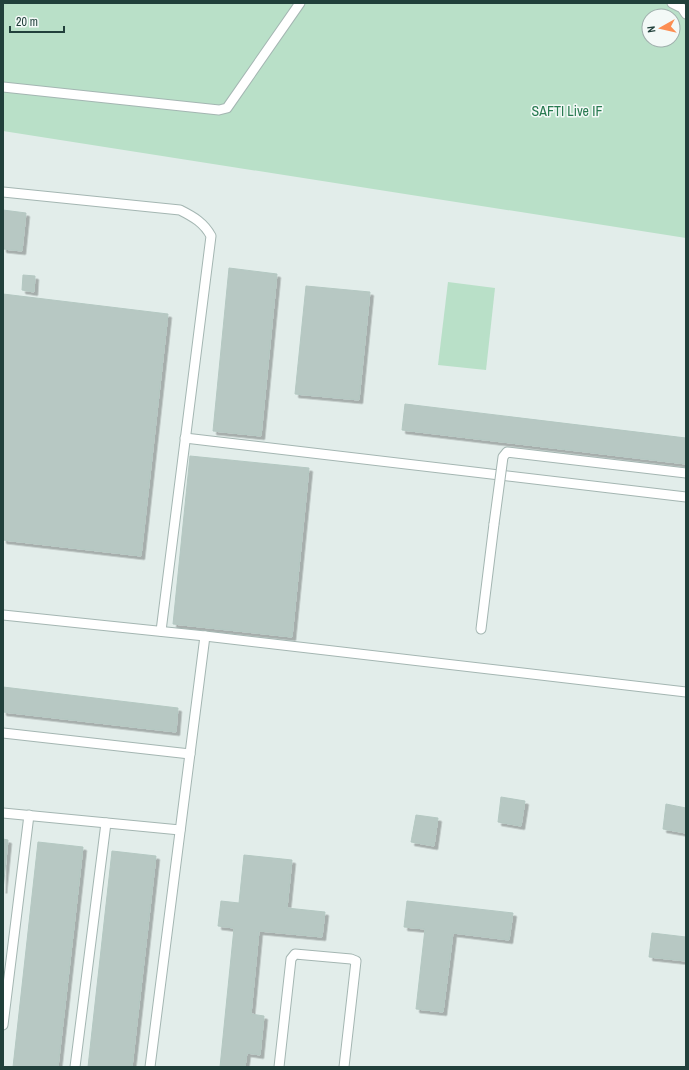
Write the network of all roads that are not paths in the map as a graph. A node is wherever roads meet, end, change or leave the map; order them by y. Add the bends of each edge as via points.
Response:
1 (300, 3) edge
2 (672, 3) edge
3 (686, 14) edge
4 (3, 87) edge
5 (3, 192) edge
6 (185, 438) junction
7 (686, 473) edge
8 (686, 497) edge
9 (3, 616) edge
10 (482, 629) dead end
11 (161, 631) junction
12 (205, 636) junction
13 (686, 692) edge
14 (3, 733) edge
15 (190, 754) junction
16 (3, 813) edge
17 (29, 815) junction
18 (106, 823) junction
19 (180, 830) junction
20 (3, 1025) edge
21 (75, 1067) edge
22 (150, 1067) edge
23 (279, 1067) edge
24 (344, 1067) edge

1 - 4 lane via 227,108 219,110
2 - 3 lane via 682,8
5 - 6 lane via 180,210 206,227 211,236
6 - 8 lane
6 - 11 lane
7 - 10 lane, bridge via 507,452 503,457
9 - 11 lane
11 - 12 lane
12 - 13 lane
12 - 15 lane
14 - 15 lane
15 - 19 lane
16 - 17 lane
17 - 18 lane
17 - 20 lane
18 - 19 lane
18 - 21 lane
19 - 22 lane
23 - 24 lane via 291,959 295,954 356,961

